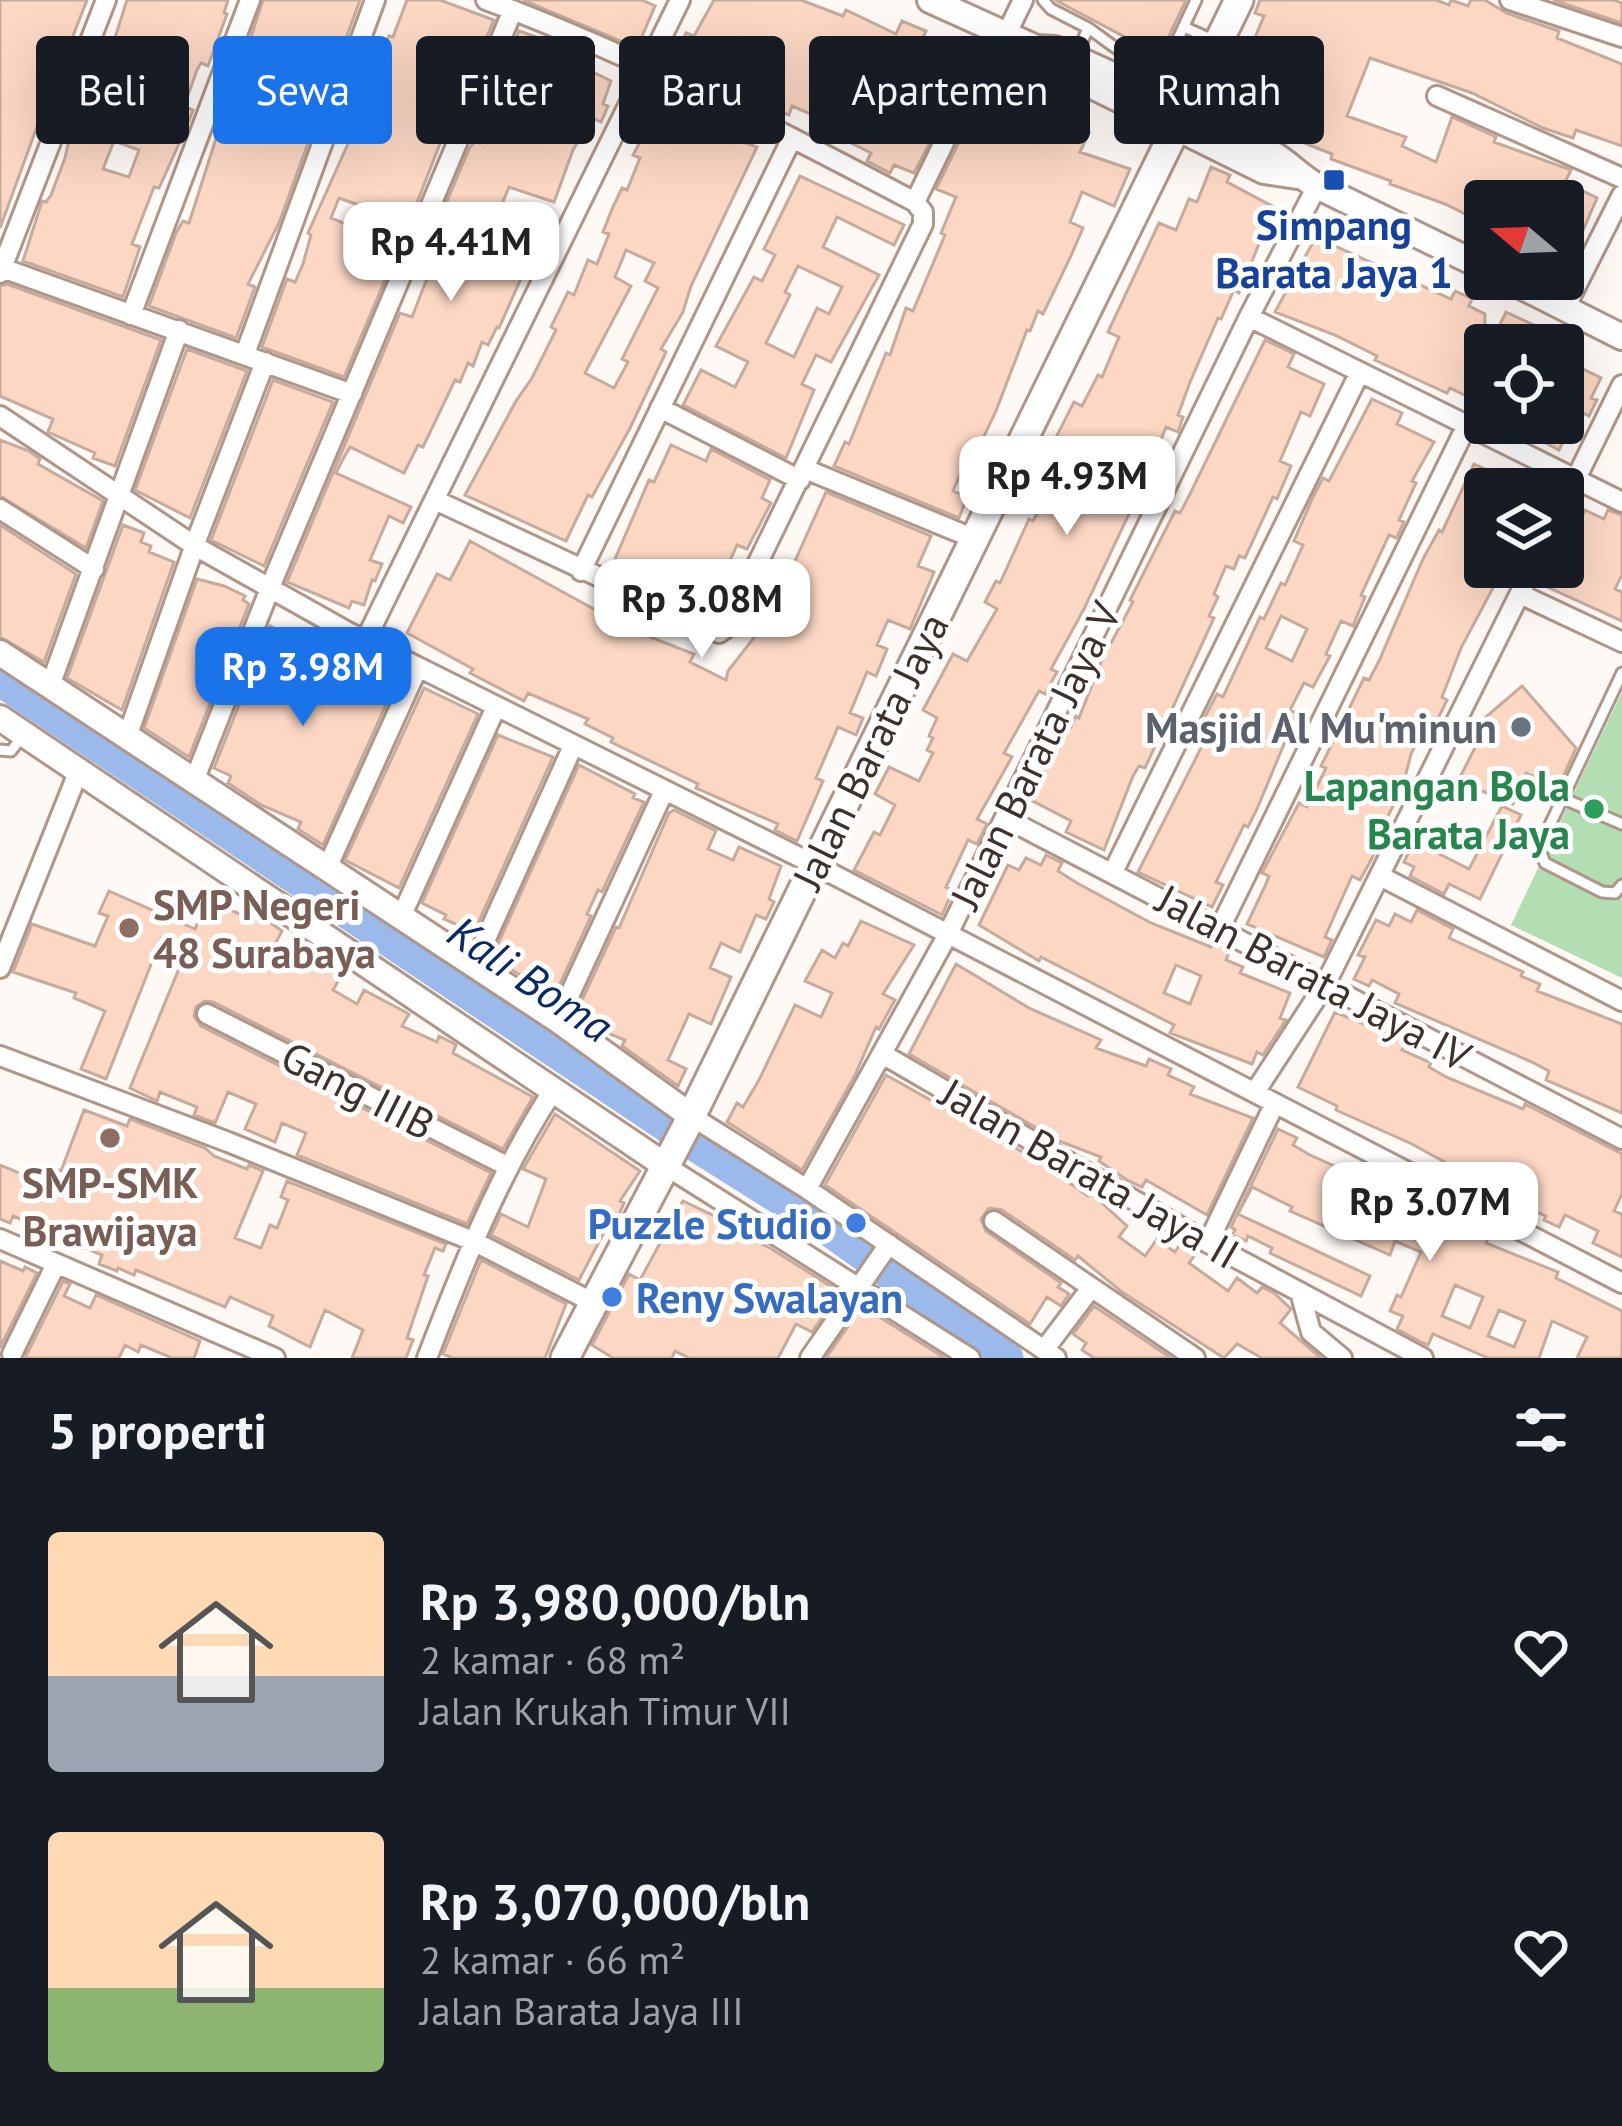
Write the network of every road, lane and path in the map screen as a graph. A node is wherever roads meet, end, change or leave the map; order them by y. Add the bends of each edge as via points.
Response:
1 (106, 0) edge
2 (250, 0) edge
3 (375, 0) edge
4 (486, 0) edge
5 (680, 0) edge
6 (930, 0) edge
7 (1023, 0) edge
8 (1043, 0) edge
9 (1196, 0) edge
10 (1239, 0) edge
11 (1510, 0) edge
12 (513, 10) junction
13 (1184, 27) junction
14 (1088, 28) junction
15 (1006, 35) joint
16 (664, 36) edge
17 (1085, 36) edge
18 (1204, 36) edge
19 (1221, 36) edge
20 (1622, 37) edge
21 (619, 55) edge
22 (1437, 95) dead end
23 (619, 129) edge
24 (785, 134) edge
25 (792, 137) junction
26 (943, 144) edge
27 (1170, 144) edge
28 (1248, 144) edge
29 (1622, 178) edge
30 (1307, 181) junction
31 (1622, 195) edge
32 (915, 202) junction
33 (1464, 258) edge
34 (1, 270) edge
35 (1549, 300) edge
36 (1565, 308) junction
37 (131, 315) junction
38 (1249, 317) junction
39 (179, 330) junction
40 (1622, 337) edge
41 (245, 354) junction
42 (265, 362) junction
43 (1360, 372) junction
44 (1622, 386) edge
45 (352, 394) junction
46 (661, 408) junction
47 (0, 416) edge
48 (1464, 424) edge
49 (1464, 431) edge
50 (1506, 444) edge
51 (1555, 468) edge
52 (1582, 468) edge
53 (803, 475) junction
54 (1584, 483) edge
55 (118, 496) junction
56 (435, 500) junction
57 (1622, 502) edge
58 (0, 509) edge
59 (974, 539) junction
60 (195, 546) junction
61 (94, 569) junction
62 (581, 571) junction
63 (1523, 588) edge
64 (270, 589) junction
65 (1520, 594) junction
66 (365, 640) junction
67 (1622, 642) edge
68 (0, 653) edge
69 (418, 667) junction
70 (1622, 673) edge
71 (50, 686) junction
72 (496, 707) junction
73 (0, 718) edge
74 (25, 734) junction
75 (127, 737) junction
76 (573, 746) junction
77 (0, 750) edge
78 (79, 770) junction
79 (194, 781) junction
80 (664, 791) junction
81 (1562, 798) junction
82 (1005, 818) junction
83 (1622, 824) edge
84 (814, 865) junction
85 (327, 868) junction
86 (1113, 872) junction
87 (1380, 876) junction
88 (1622, 885) edge
89 (401, 917) junction
90 (1220, 928) junction
91 (947, 935) junction
92 (2, 955) edge
93 (474, 965) junction
94 (1326, 982) junction
95 (1622, 1001) edge
96 (207, 1014) dead end
97 (558, 1020) junction
98 (884, 1055) junction
99 (0, 1056) edge
100 (554, 1089) junction
101 (1255, 1092) junction
102 (1275, 1103) junction
103 (689, 1122) junction
104 (1622, 1138) edge
105 (668, 1163) junction
106 (509, 1167) junction
107 (807, 1189) junction
108 (994, 1221) dead end
109 (0, 1239) edge
110 (472, 1241) junction
111 (1208, 1243) junction
112 (884, 1250) junction
113 (56, 1264) junction
114 (861, 1281) junction
115 (1622, 1283) edge
116 (1091, 1288) junction
117 (1300, 1292) junction
118 (594, 1303) junction
119 (939, 1350) edge
120 (813, 1351) edge
121 (12, 1354) dead end
122 (1050, 1354) edge
123 (275, 1358) edge
124 (427, 1358) edge
125 (565, 1358) edge
126 (970, 1358) edge
127 (1195, 1358) edge
128 (1342, 1358) edge
129 (1423, 1358) edge

1 - 34 street
2 - 37 street
3 - 41 street
4 - 12 street
5 - 16 street
6 - 15 street
7 - 15 street
8 - 14 lane
9 - 13 lane
10 - 19 main road, Jalan Barata Jaya
11 - 20 street
12 - 21 street
12 - 45 street
13 - 14 lane via 1169,58 1146,65
13 - 18 lane
14 - 17 lane
22 - 29 street
23 - 56 street
24 - 25 street
25 - 32 street
25 - 46 street
26 - 32 street
27 - 59 main road, Jalan Barata Jaya
28 - 30 street
30 - 33 street
30 - 38 street, Jalan Barata Jaya V
31 - 36 street
32 - 53 street via 923,224
34 - 37 street
35 - 36 street
36 - 40 street
37 - 39 street
38 - 43 street
38 - 82 street, Jalan Barata Jaya V
39 - 41 street
39 - 55 street
41 - 42 street
42 - 45 street
42 - 60 street
43 - 48 street
43 - 86 street
44 - 52 street
45 - 64 street
46 - 53 street
46 - 62 street
47 - 55 street
49 - 90 street
50 - 51 street
53 - 59 street
53 - 62 street via 719,633
54 - 57 street
55 - 60 street
55 - 61 street
56 - 62 street
56 - 66 street
58 - 61 street
59 - 84 main road, Jalan Barata Jaya
60 - 64 street
60 - 75 street
61 - 71 street
63 - 65 street
64 - 66 street
64 - 79 street
65 - 67 street
65 - 87 street
66 - 69 street
68 - 71 street
69 - 72 street
69 - 85 street
70 - 81 lane
71 - 75 street
72 - 76 street
72 - 89 street
73 - 74 street
74 - 77 lane via 11,752
74 - 78 street
75 - 79 street
76 - 80 street
76 - 93 street
78 - 92 street
78 - 100 street
79 - 85 street
80 - 84 street
80 - 97 street
81 - 83 lane
81 - 88 lane via 1539,848 1545,863 1602,892
82 - 86 street, Jalan Barata Jaya IV
82 - 91 street, Jalan Barata Jaya V
84 - 91 street
84 - 103 main road, Jalan Barata Jaya
85 - 89 street
86 - 90 street, Jalan Barata Jaya IV
87 - 94 street
87 - 95 street
89 - 93 street
90 - 94 street, Jalan Barata Jaya IV
91 - 98 street, Jalan Barata Jaya V
91 - 101 street
93 - 97 street
94 - 101 street
94 - 104 street, Jalan Barata Jaya IV
96 - 106 street, Gang IIIB
97 - 103 street
98 - 107 street, Jalan Barata Jaya V
98 - 111 street, Jalan Barata Jaya II
99 - 110 street
100 - 105 street
100 - 106 street
101 - 102 street
102 - 111 street
102 - 115 street
103 - 105 main road, Jalan Barata Jaya
103 - 107 street
105 - 114 street
105 - 118 main road, Jalan Barata Jaya
106 - 110 street
107 - 112 street
108 - 116 street
109 - 113 street
110 - 118 street
110 - 124 street
111 - 117 street, Jalan Barata Jaya II
112 - 114 street
112 - 122 street
113 - 121 street
113 - 123 street
114 - 119 street
114 - 120 street
116 - 122 street
116 - 127 street
117 - 128 street via 1312,1333
117 - 129 street, Jalan Barata Jaya II
118 - 125 main road, Jalan Barata Jaya
119 - 126 street

